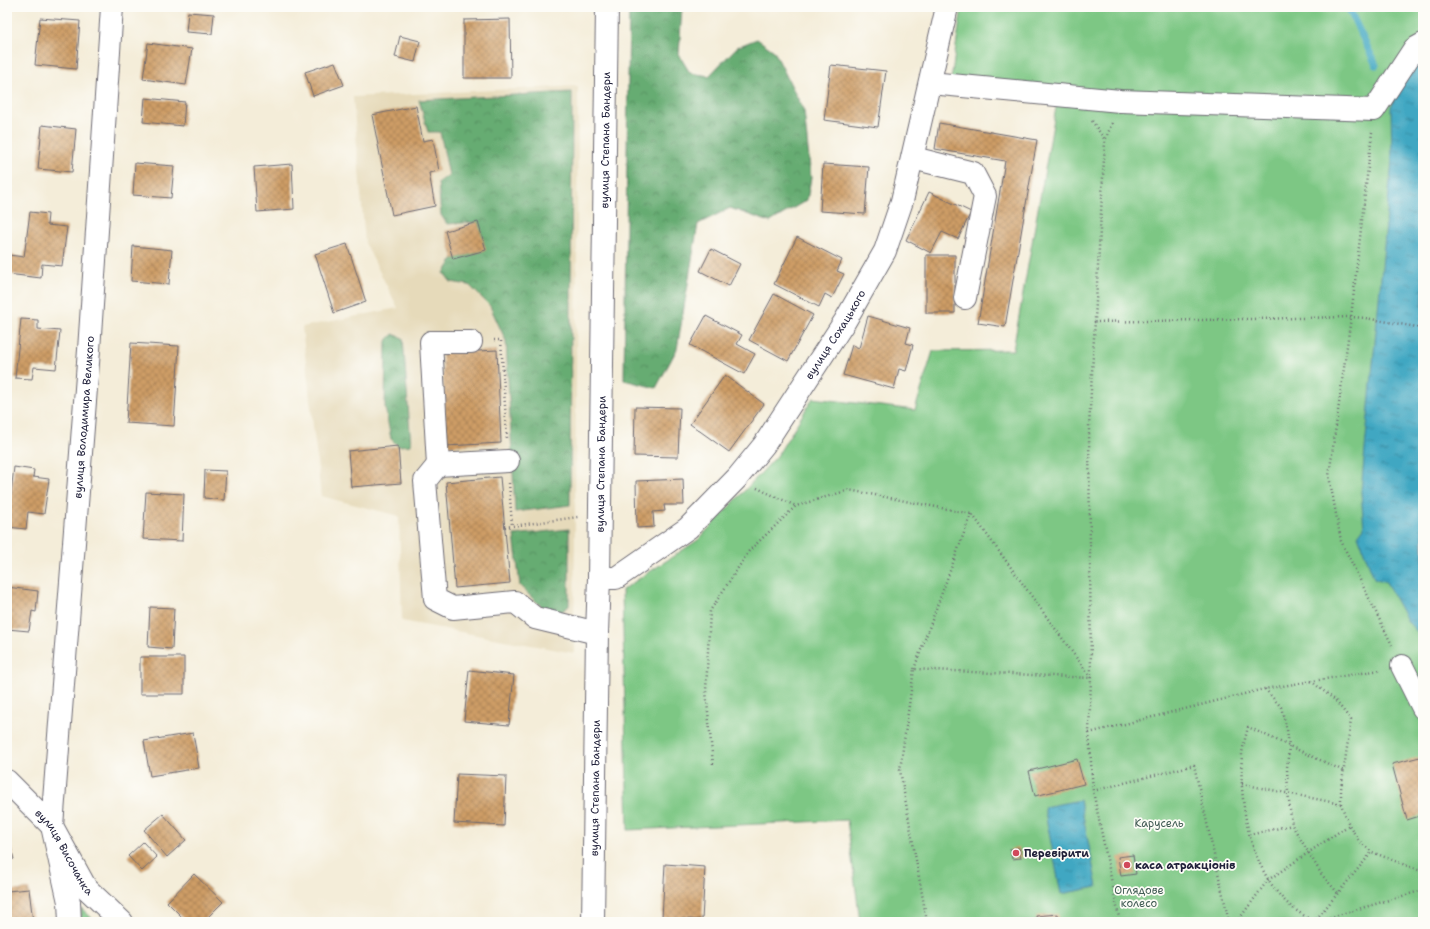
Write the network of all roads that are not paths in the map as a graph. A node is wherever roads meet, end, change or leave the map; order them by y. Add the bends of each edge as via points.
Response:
1 (112, 7) edge
2 (607, 7) edge
3 (947, 7) edge
4 (1423, 44) edge
5 (930, 83) junction
6 (913, 158) junction
7 (965, 298) dead end
8 (471, 342) road end
9 (508, 461) road end
10 (438, 465) junction
11 (599, 578) junction
12 (597, 633) junction
13 (1402, 666) road end
14 (1423, 708) edge
15 (7, 781) edge
16 (52, 826) junction
17 (70, 922) edge
18 (122, 922) edge
19 (593, 922) edge

1 - 16 street, вулиця Володимира Великого via 89,350
2 - 11 street, вулиця Степана Бандери
3 - 5 street, вулиця Сохацького
4 - 5 street via 1414,49 1374,110 1120,102
5 - 6 street, вулиця Сохацького
6 - 7 street via 973,173 985,196
6 - 11 street, вулиця Сохацького via 885,251 844,321 764,445 737,478 688,528 616,578
8 - 10 street via 430,342
9 - 10 street
10 - 12 street via 425,481 435,599 453,608 515,602 535,618
11 - 12 street, вулиця Степана Бандери
12 - 19 street, вулиця Степана Бандери
13 - 14 street
15 - 16 street, вулиця Височанка
16 - 17 street, вулиця Володимира Великого via 69,902
16 - 18 street, вулиця Височанка via 86,888

